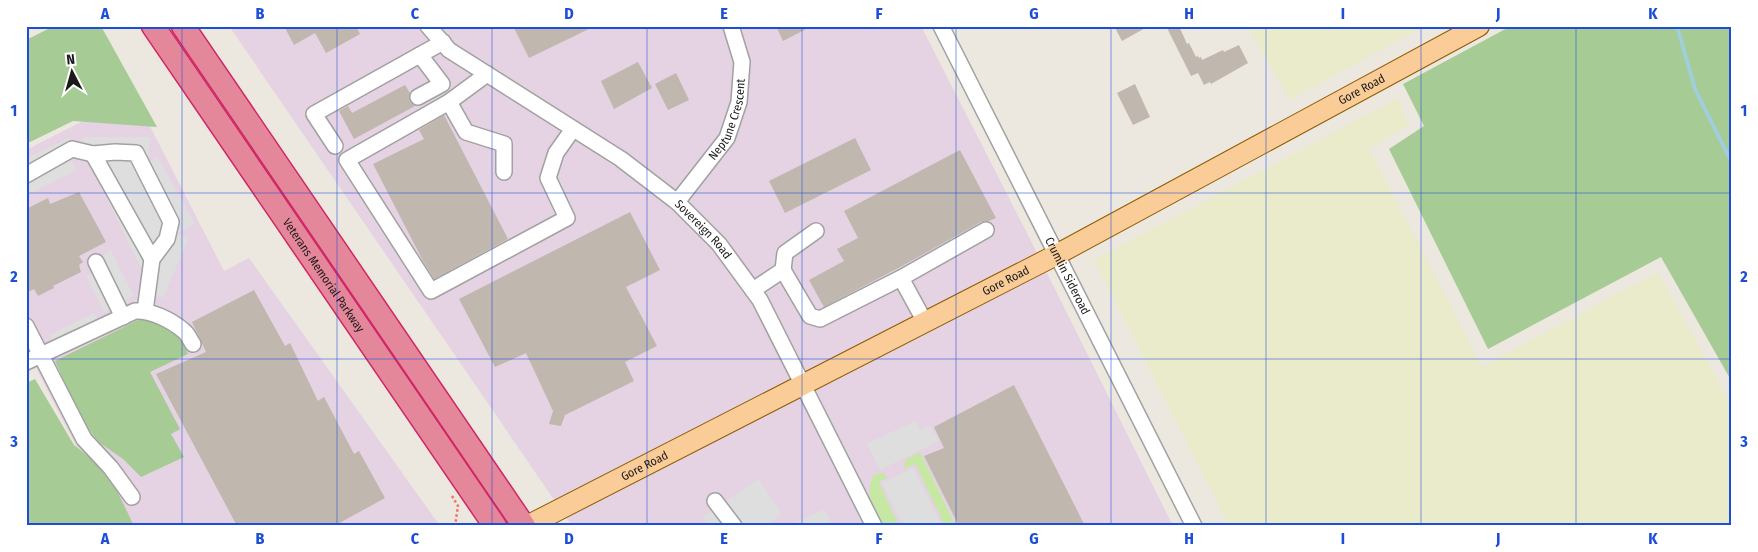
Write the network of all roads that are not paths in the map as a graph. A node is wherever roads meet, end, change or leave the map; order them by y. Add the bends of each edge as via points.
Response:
1 (153, 26) edge
2 (183, 26) edge
3 (428, 26) edge
4 (731, 26) edge
5 (941, 26) edge
6 (1479, 26) edge
7 (443, 42) junction
8 (420, 55) junction
9 (487, 74) junction
10 (418, 97) dead end
11 (449, 102) junction
12 (573, 129) junction
13 (335, 146) dead end
14 (93, 154) junction
15 (504, 172) dead end
16 (26, 175) edge
17 (677, 202) junction
18 (986, 230) dead end
19 (816, 231) dead end
20 (1056, 255) junction
21 (152, 259) junction
22 (96, 262) dead end
23 (783, 270) junction
24 (901, 278) junction
25 (753, 290) junction
26 (145, 311) junction
27 (123, 317) junction
28 (925, 322) junction
29 (26, 326) edge
30 (193, 344) dead end
31 (33, 358) edge
32 (803, 385) junction
33 (132, 497) dead end
34 (715, 501) dead end
35 (495, 526) edge
36 (525, 526) edge
37 (734, 526) edge
38 (874, 526) edge
39 (1194, 526) edge

1 - 35 highway, Veterans Memorial Parkway
2 - 36 highway, Veterans Memorial Parkway
3 - 7 street, Sovereign Road
4 - 17 street, Neptune Crescent via 742,62 739,102 727,138
5 - 20 street, Crumlin Sideroad
6 - 20 main road, Gore Road
7 - 8 street
7 - 9 street, Sovereign Road via 449,50
8 - 10 street via 442,84
8 - 13 street via 314,114
9 - 11 street
9 - 12 street, Sovereign Road
11 - 12 street via 347,160 431,291 567,218 548,178 556,153
11 - 15 street via 466,132 504,144
12 - 17 street, Sovereign Road via 621,159
14 - 16 street via 72,149
14 - 21 street
14 - 21 street via 136,153 171,222 167,238
17 - 25 street, Sovereign Road via 719,244
18 - 24 street
19 - 23 street via 785,253
20 - 28 main road, Gore Road
20 - 39 street, Crumlin Sideroad
21 - 26 street
22 - 27 street
23 - 24 street via 810,316 820,319
23 - 25 street
24 - 28 street
25 - 32 street, Sovereign Road
26 - 27 street via 135,311
26 - 30 street via 172,322
27 - 31 street
28 - 32 main road, Gore Road
29 - 31 street
31 - 33 street via 84,439 112,468
32 - 36 main road, Gore Road
32 - 38 street, Sovereign Road
34 - 37 street

